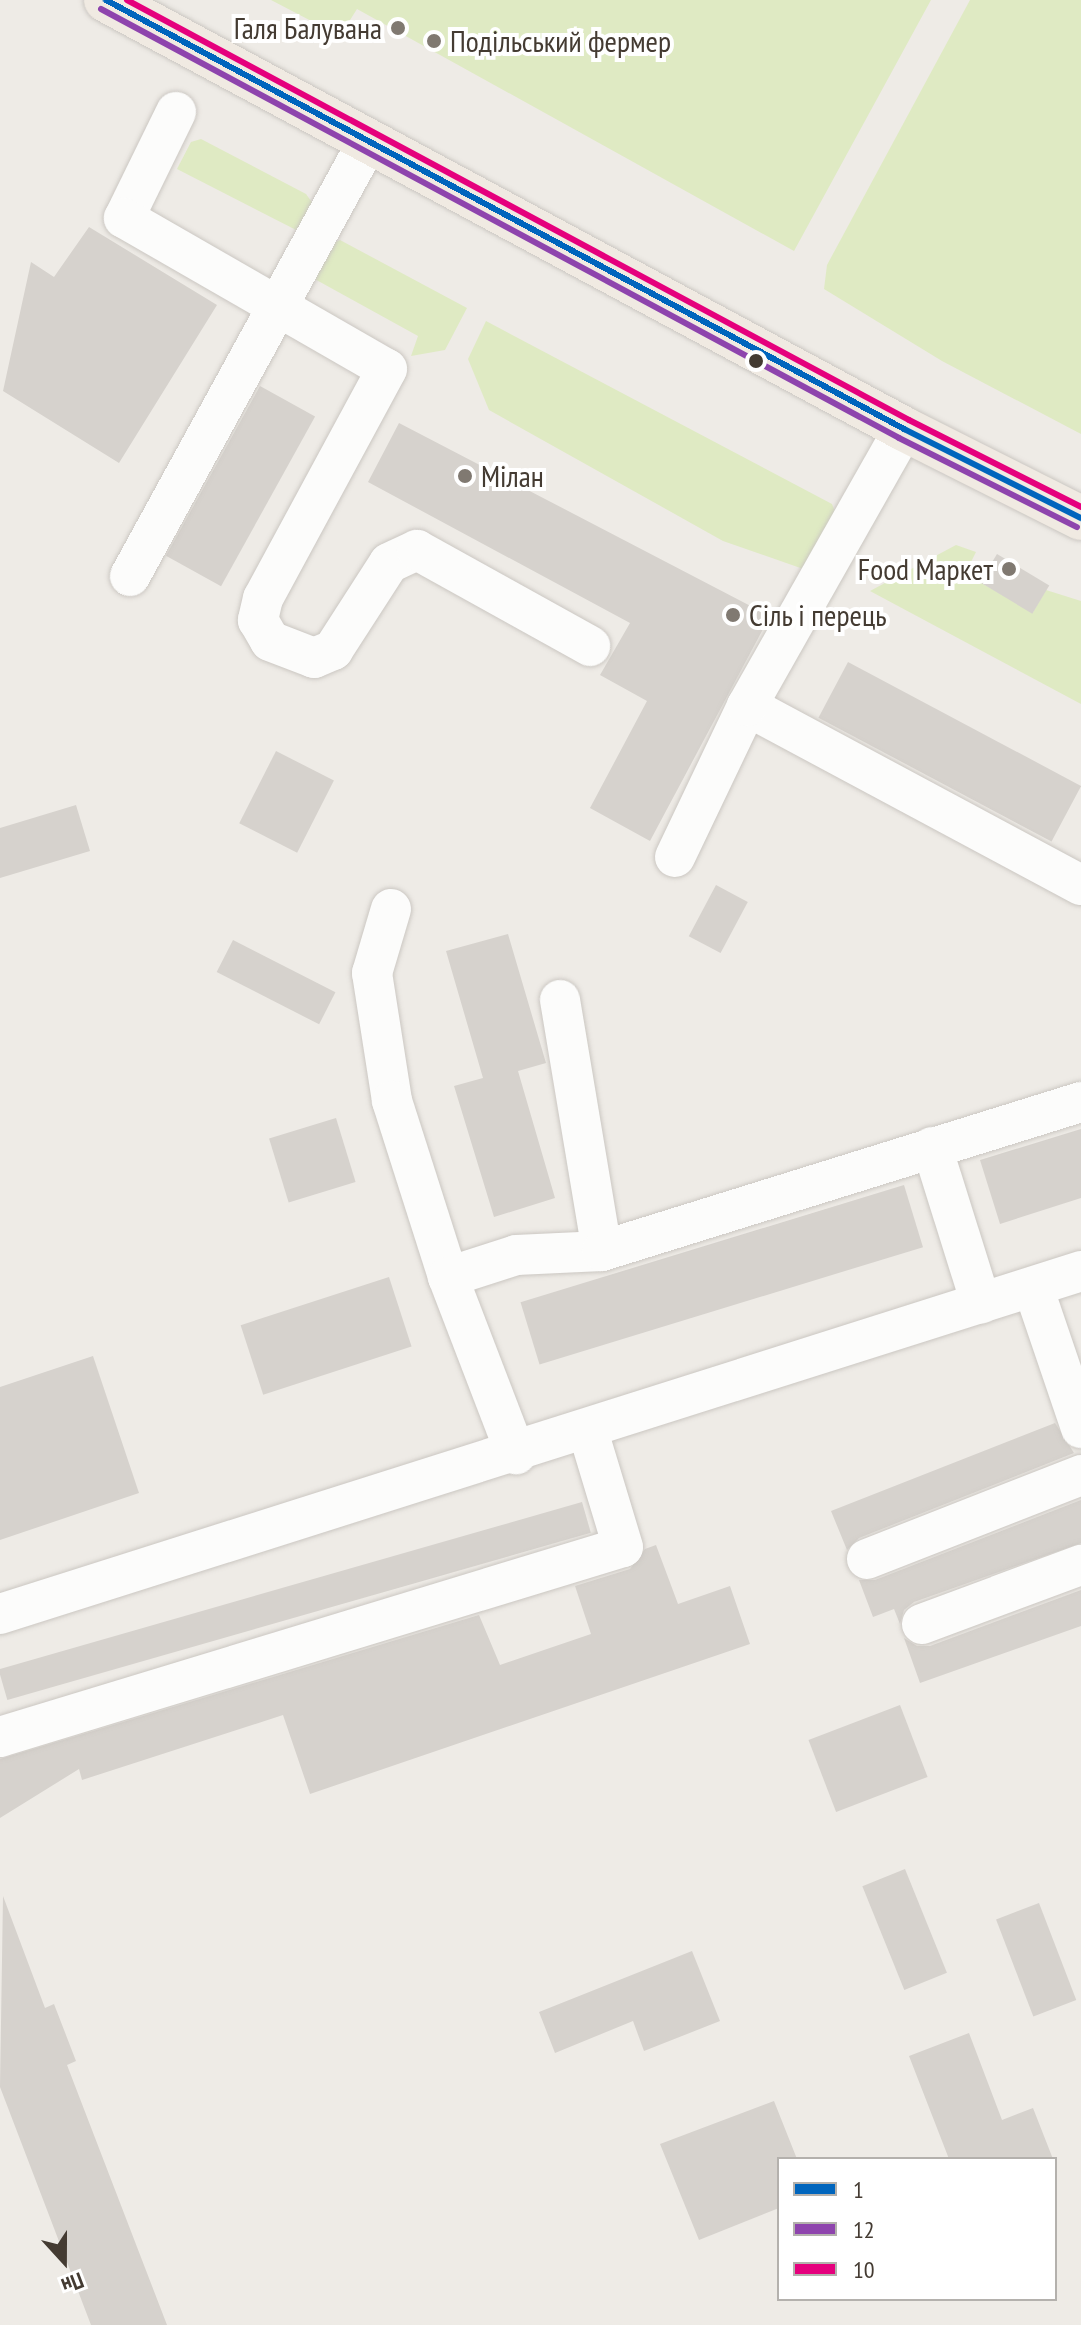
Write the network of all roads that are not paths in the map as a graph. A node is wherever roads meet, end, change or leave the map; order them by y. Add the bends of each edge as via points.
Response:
1 (106, 0) edge
2 (176, 112) dead end
3 (368, 141) junction
4 (278, 308) junction
5 (904, 429) junction
6 (1081, 518) edge
7 (130, 576) dead end
8 (590, 646) dead end
9 (747, 706) junction
10 (675, 857) dead end
11 (1081, 885) edge
12 (391, 909) dead end
13 (560, 1000) dead end
14 (1081, 1102) edge
15 (932, 1147) junction
16 (602, 1251) junction
17 (448, 1277) junction
18 (1079, 1279) edge
19 (1033, 1287) junction
20 (981, 1303) junction
21 (1081, 1428) edge
22 (588, 1431) junction
23 (516, 1454) junction
24 (1081, 1475) edge
25 (867, 1559) dead end
26 (1081, 1565) edge
27 (0, 1614) edge
28 (922, 1624) dead end
29 (0, 1737) edge

1 - 3 main road
2 - 4 street via 124,218
3 - 4 street
3 - 5 main road
4 - 7 street
4 - 8 street via 387,369 263,598 258,620 270,641 314,658 333,650 389,563 417,550
5 - 6 main road
5 - 9 street
9 - 10 street
9 - 11 street
12 - 17 street via 372,973 380,1034 396,1114
13 - 16 street
14 - 15 street
15 - 16 street
15 - 20 street
16 - 17 street via 516,1255
17 - 23 street
18 - 19 street
19 - 20 street
19 - 21 street
20 - 22 street
22 - 23 street
22 - 29 street via 623,1547
23 - 27 street
24 - 25 street
26 - 28 street

